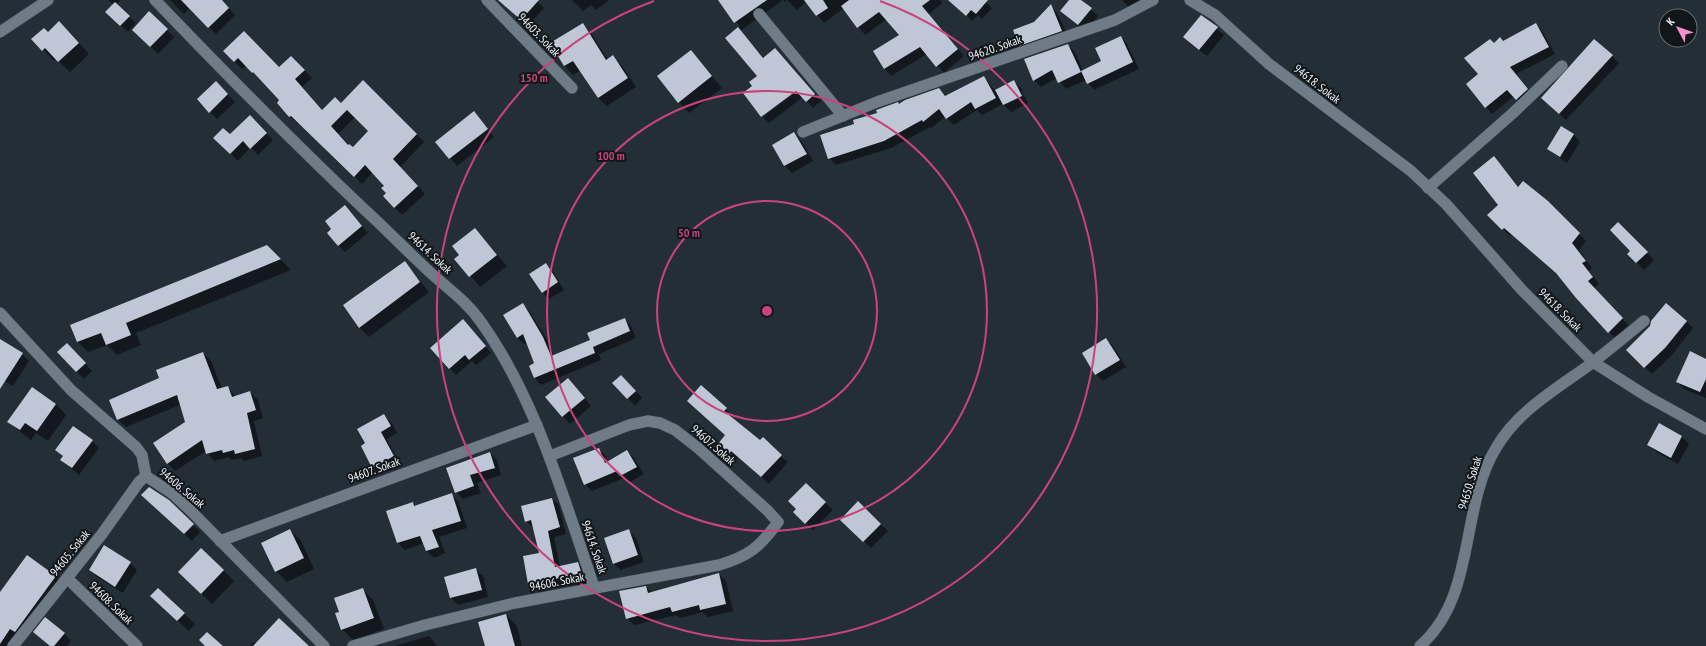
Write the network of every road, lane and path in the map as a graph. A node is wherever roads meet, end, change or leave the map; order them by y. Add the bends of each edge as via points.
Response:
1 (48, 0) edge
2 (155, 0) edge
3 (487, 0) edge
4 (1153, 0) edge
5 (1190, 0) edge
6 (759, 14) dead end
7 (0, 32) edge
8 (1562, 66) dead end
9 (572, 88) dead end
10 (843, 116) junction
11 (803, 132) dead end
12 (1428, 188) junction
13 (0, 313) edge
14 (1644, 321) dead end
15 (1594, 362) junction
16 (537, 425) junction
17 (1706, 429) edge
18 (550, 456) junction
19 (146, 476) junction
20 (778, 522) joint
21 (220, 540) junction
22 (67, 578) junction
23 (594, 587) junction
24 (13, 646) edge
25 (137, 646) edge
26 (324, 646) edge
27 (353, 646) edge
28 (1420, 646) edge

1 - 7 street
2 - 16 street, 94614. Sokak via 257,105 469,307 496,344
3 - 9 street, 94603. Sokak
4 - 10 street, 94620. Sokak via 1114,20
5 - 12 street, 94618. Sokak via 1215,15 1269,64 1411,171
6 - 10 street
8 - 12 street
10 - 11 street, 94620. Sokak
12 - 15 street, 94618. Sokak via 1446,204 1522,290
13 - 19 street, 94606. Sokak via 71,390 136,447 142,455
14 - 15 street
15 - 17 street, 94618. Sokak via 1648,397
15 - 28 street, 94650. Sokak via 1521,417 1495,449 1478,493 1454,596 1434,630
16 - 18 street, 94614. Sokak
16 - 21 street, 94607. Sokak
18 - 20 street, 94607. Sokak via 629,425 648,421 660,423 698,448
18 - 23 street, 94614. Sokak
19 - 21 street, 94606. Sokak via 173,494
19 - 22 street, 94605. Sokak
20 - 23 street, 94606. Sokak via 753,551 739,559 686,572
21 - 26 street, 94606. Sokak
22 - 24 street, 94605. Sokak
22 - 25 street, 94608. Sokak
23 - 27 street, 94606. Sokak via 475,612

